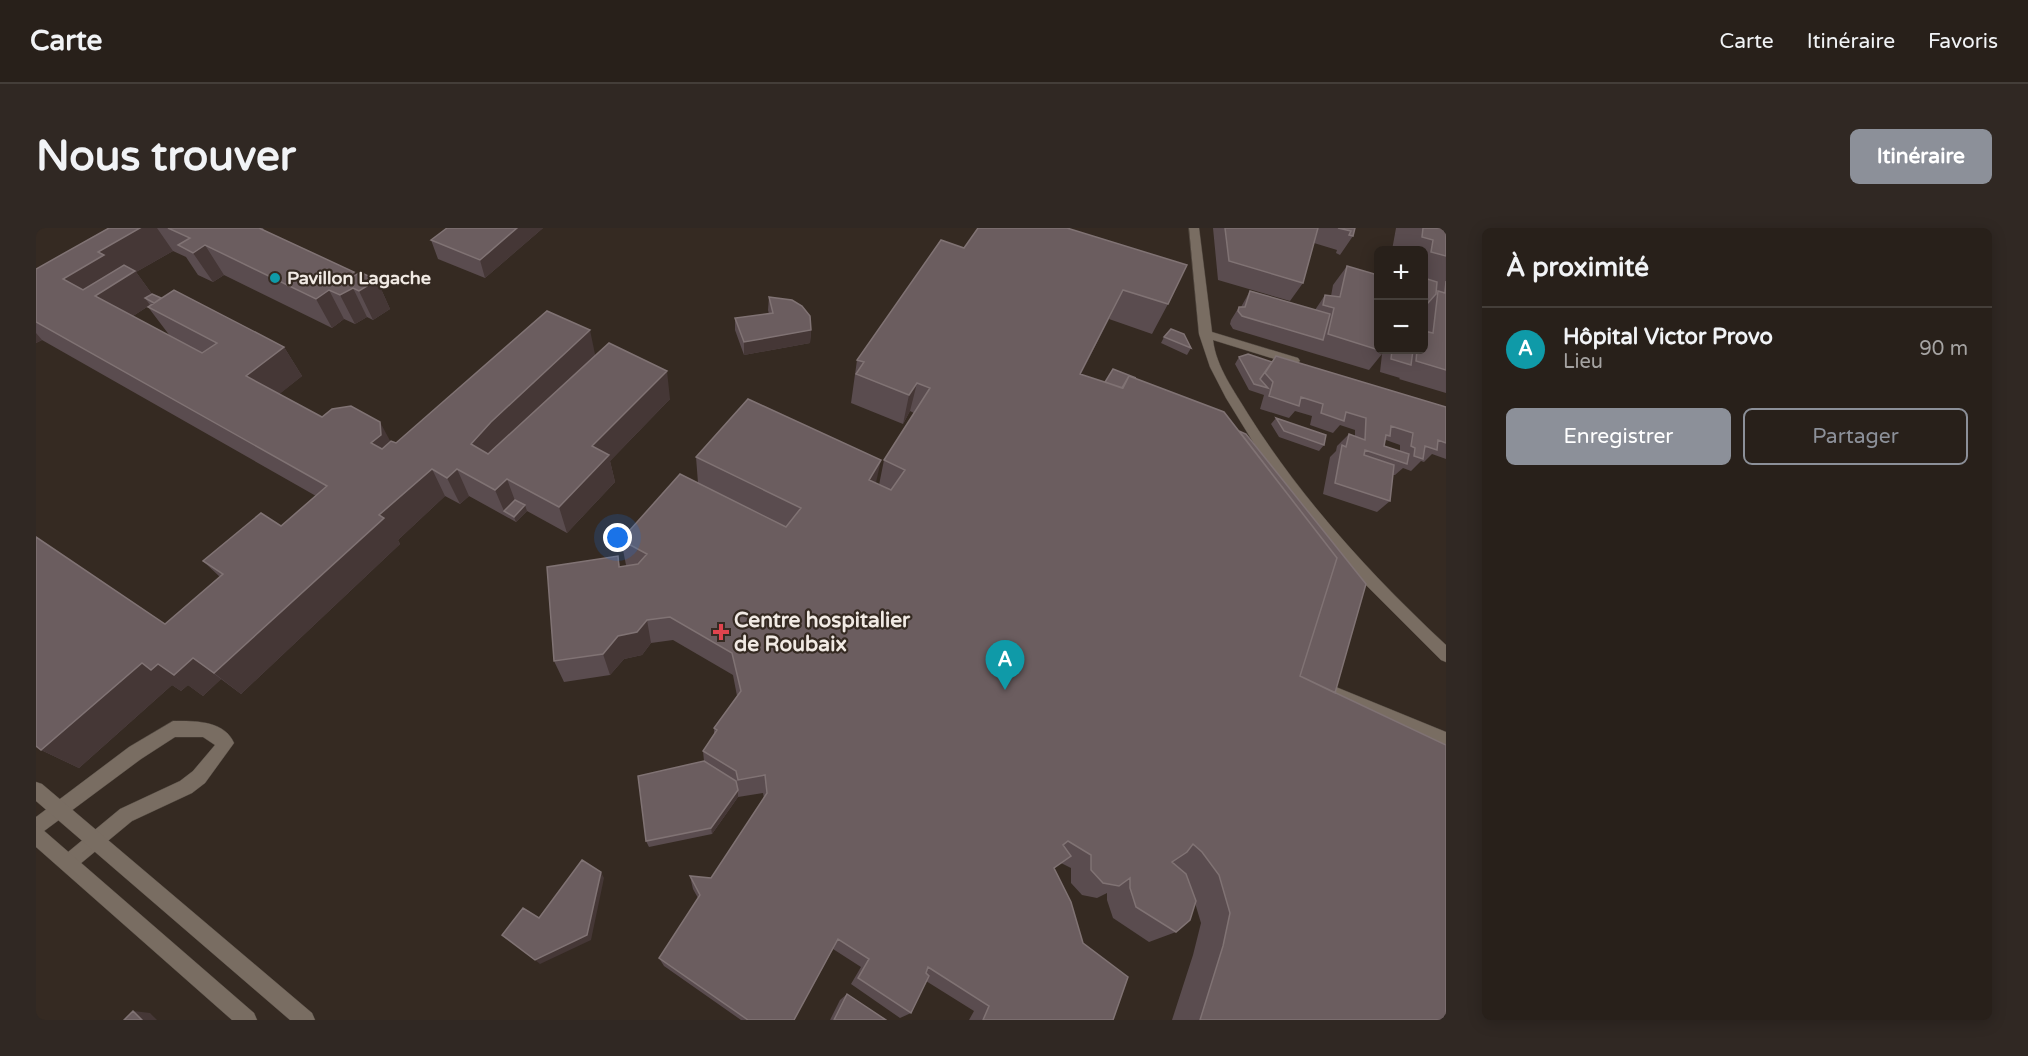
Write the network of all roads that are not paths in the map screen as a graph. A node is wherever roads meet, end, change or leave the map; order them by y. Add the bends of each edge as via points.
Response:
1 (1194, 228) edge
2 (1205, 334) junction
3 (1309, 366) edge
4 (1446, 655) edge
5 (1331, 692) edge
6 (1446, 740) edge
7 (36, 790) edge
8 (58, 809) junction
9 (36, 828) edge
10 (36, 835) edge
11 (94, 839) junction
12 (68, 863) junction
13 (247, 1020) edge
14 (304, 1020) edge

1 - 2 street
2 - 3 street
2 - 4 street via 1228,390 1305,509 1363,574
5 - 6 street
7 - 8 street
8 - 9 street
8 - 11 street
8 - 11 street via 173,729 206,729 226,742 186,788 126,815
10 - 12 street
11 - 12 street
11 - 14 street
12 - 13 street

